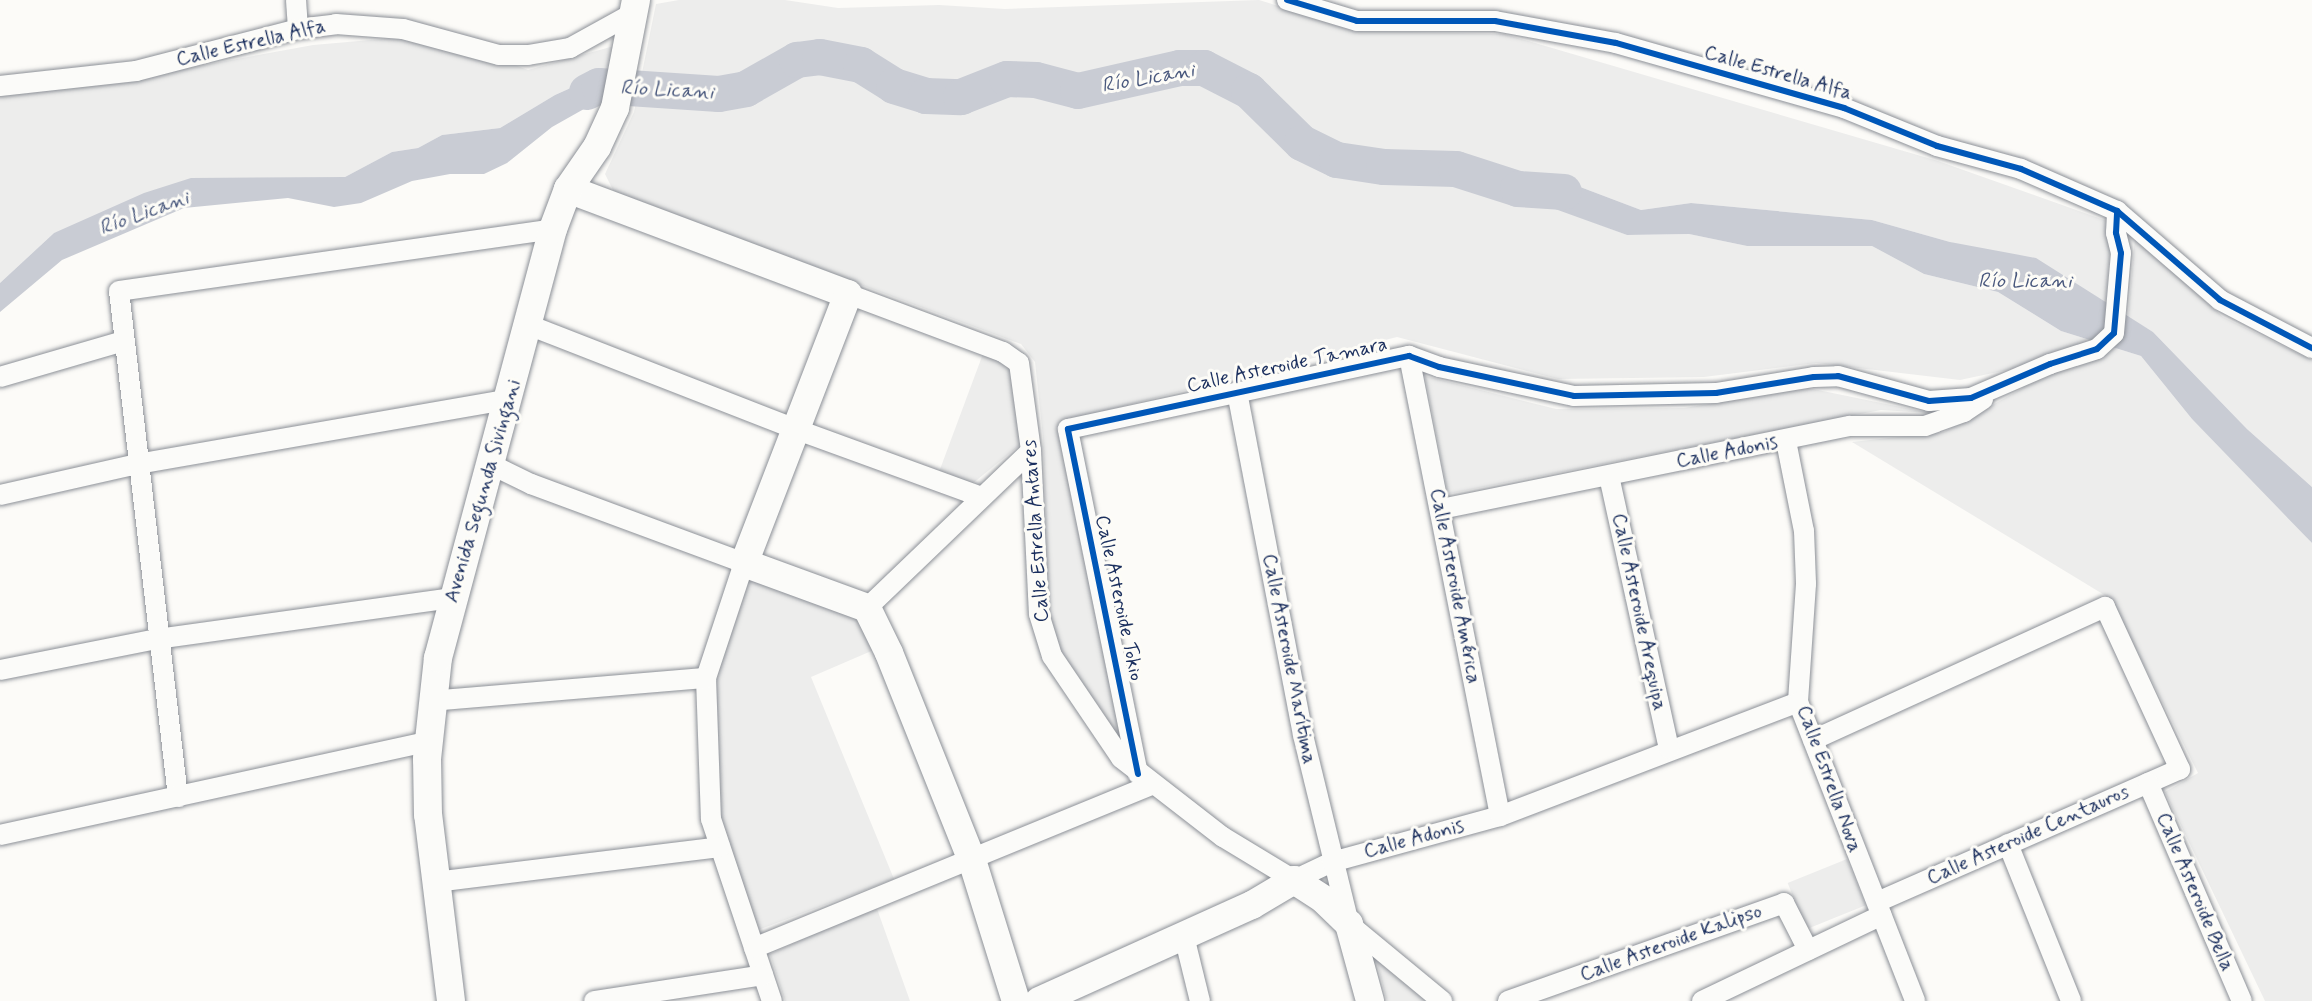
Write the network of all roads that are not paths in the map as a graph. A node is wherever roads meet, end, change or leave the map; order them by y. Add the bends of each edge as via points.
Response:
1 (296, 0) edge
2 (1287, 0) edge
3 (636, 6) edge
4 (298, 29) junction
5 (0, 86) edge
6 (568, 189) junction
7 (2117, 211) junction
8 (553, 229) junction
9 (848, 294) junction
10 (526, 324) junction
11 (124, 341) junction
12 (2312, 348) edge
13 (1409, 356) junction
14 (0, 377) edge
15 (2006, 384) junction
16 (1237, 392) junction
17 (510, 399) junction
18 (795, 429) junction
19 (1068, 429) joint
20 (1786, 441) junction
21 (1031, 451) junction
22 (138, 464) junction
23 (490, 464) junction
24 (1609, 476) junction
25 (0, 495) edge
26 (982, 497) junction
27 (1441, 509) junction
28 (744, 563) junction
29 (452, 598) junction
30 (867, 608) junction
31 (158, 639) junction
32 (0, 670) edge
33 (706, 678) junction
34 (431, 701) junction
35 (1798, 702) junction
36 (1813, 740) junction
37 (428, 742) junction
38 (1669, 748) junction
39 (1145, 779) junction
40 (2148, 783) junction
41 (178, 797) junction
42 (1500, 816) junction
43 (0, 835) edge
44 (2008, 844) junction
45 (720, 847) junction
46 (972, 860) junction
47 (1332, 862) junction
48 (1294, 880) junction
49 (435, 882) junction
50 (1879, 908) junction
51 (1349, 924) junction
52 (1185, 936) junction
53 (754, 948) junction
54 (1808, 950) junction
55 (763, 975) junction
56 (1737, 993) edge
57 (450, 1001) edge
58 (594, 1001) edge
59 (772, 1001) edge
60 (1016, 1001) edge
61 (1039, 1001) edge
62 (1200, 1001) edge
63 (1370, 1001) edge
64 (1442, 1001) edge
65 (1508, 1001) edge
66 (1702, 1001) edge
67 (1915, 1001) edge
68 (2071, 1001) edge
69 (2242, 1001) edge

1 - 4 street
2 - 7 street, Calle Estrella Alfa via 1357,21 1495,21 1616,43 1844,108 1937,146 2021,169
3 - 4 street, Calle Estrella Alfa via 570,48 528,55 499,55 393,27 336,24
3 - 6 street, Avenida Segunda Sivingani via 615,108 597,147
4 - 5 street, Calle Estrella Alfa via 136,71
6 - 8 street, Avenida Segunda Sivingani
6 - 9 street, Calle Estrella Antares
7 - 12 street, Calle Estrella Alfa via 2220,300
7 - 15 street via 2116,233 2121,253 2114,333 2097,349
8 - 10 street, Avenida Segunda Sivingani
8 - 11 street via 119,291
9 - 18 street
9 - 21 street, Calle Estrella Antares via 1004,352 1019,363
10 - 17 street, Avenida Segunda Sivingani
10 - 18 street
11 - 14 street
11 - 22 street
13 - 15 street, Calle Asteroide Tamara via 1439,367 1574,396 1716,393 1814,376 1838,376 1929,401 1950,401 1971,398
13 - 16 street, Calle Asteroide Tamara
13 - 27 street, Calle Asteroide América
15 - 20 street, Calle Adonis via 1964,412 1925,426 1850,426
16 - 19 street, Calle Asteroide Tamara
16 - 47 street, Calle Asteroide Marítima via 1303,735
17 - 22 street
17 - 23 street, Avenida Segunda Sivingani
18 - 26 street
18 - 28 street
19 - 39 street, Calle Asteroide Tokio
20 - 24 street, Calle Adonis
20 - 35 street, Calle Estrella Nova via 1805,552
21 - 26 street
21 - 39 street, Calle Estrella Antares via 1039,614 1045,635 1067,682 1121,758
22 - 25 street
22 - 31 street
23 - 28 street via 531,484
23 - 29 street, Avenida Segunda Sivingani
24 - 27 street, Calle Adonis
24 - 38 street, Calle Asteroide Arequipa
26 - 30 street
27 - 42 street, Calle Asteroide América
28 - 30 street
28 - 33 street
29 - 31 street
29 - 34 street, Avenida Segunda Sivingani
30 - 46 street via 889,653
31 - 32 street
31 - 41 street
33 - 34 street
33 - 45 street via 711,819
34 - 37 street, Avenida Segunda Sivingani
35 - 36 street, Calle Estrella Nova
35 - 38 street, Calle Adonis
36 - 40 street, Calle Asteroide Centauros via 2105,607 2180,769
36 - 50 street, Calle Estrella Nova
37 - 41 street
37 - 49 street, Avenida Segunda Sivingani via 428,815
38 - 42 street, Calle Adonis
39 - 46 street
39 - 48 street, Calle Estrella Antares via 1223,837
40 - 44 street, Calle Asteroide Centauros
40 - 69 street, Calle Asteroide Bella
41 - 43 street
42 - 47 street, Calle Adonis
44 - 50 street, Calle Asteroide Centauros
44 - 68 street
45 - 49 street
45 - 53 street
46 - 53 street
46 - 60 street
47 - 48 street, Calle Adonis
47 - 51 street, Calle Asteroide Marítima
48 - 51 street, Calle Estrella Antares via 1323,899
48 - 52 street, Calle Adonis via 1252,905
49 - 57 street, Avenida Segunda Sivingani
50 - 54 street, Calle Asteroide Centauros
50 - 67 street, Calle Estrella Nova
51 - 63 street
51 - 64 street, Calle Estrella Antares
52 - 61 street, Calle Adonis
52 - 62 street
53 - 55 street
54 - 56 street, Calle Asteroide Centauros
54 - 65 street, Calle Asteroide Kalipso via 1784,903
55 - 58 street
55 - 59 street
56 - 66 street, Calle Asteroide Centauros

